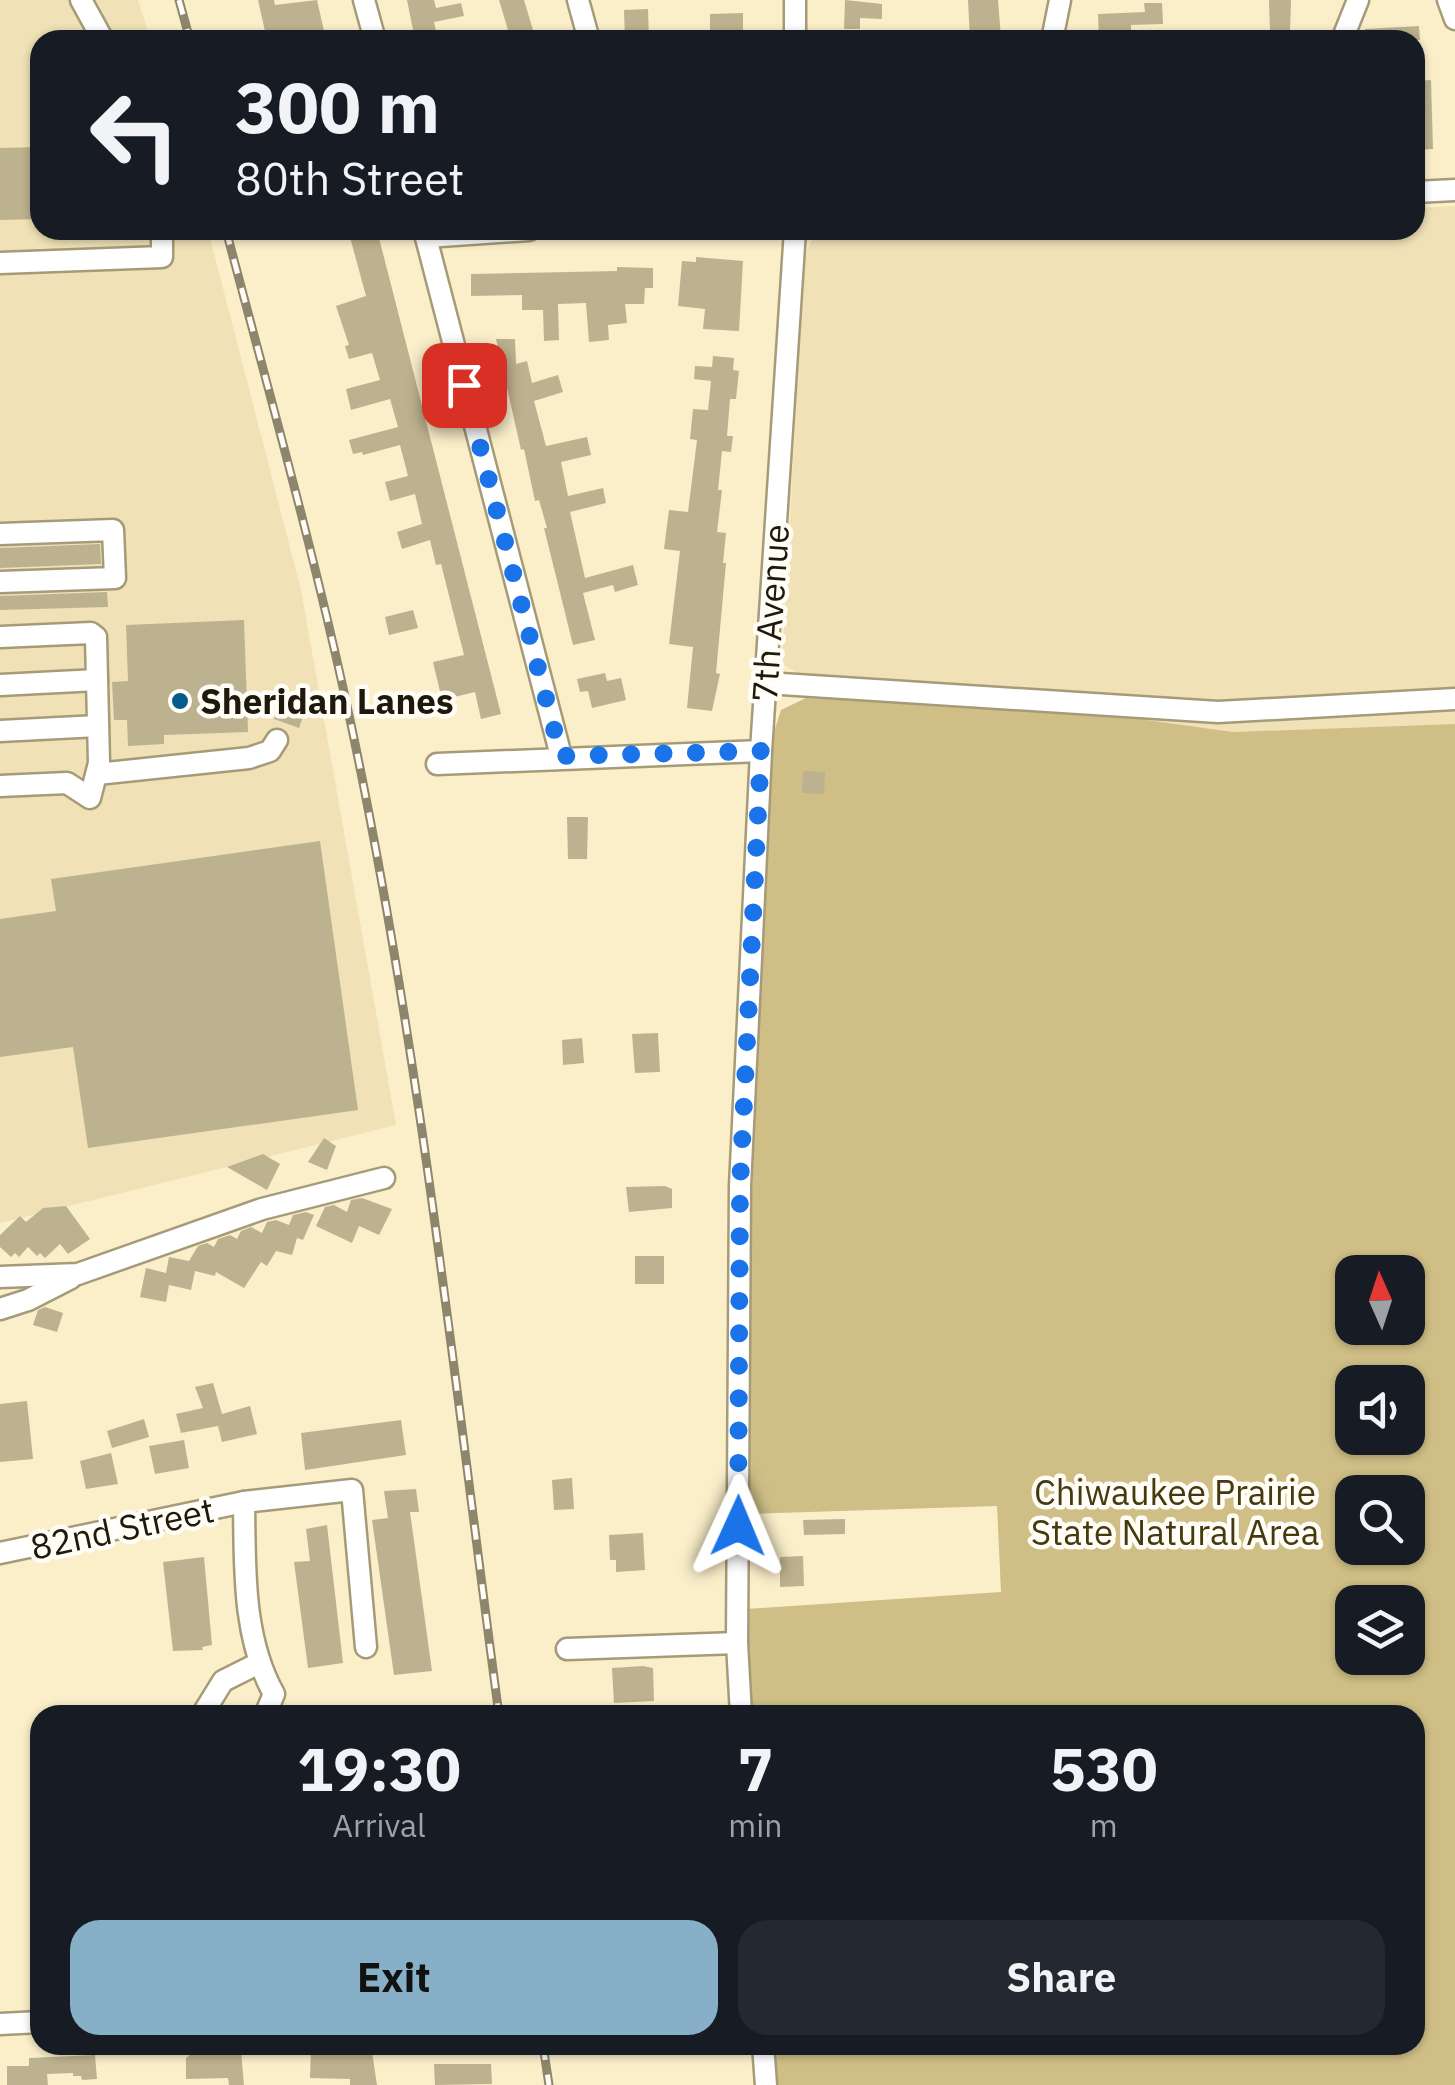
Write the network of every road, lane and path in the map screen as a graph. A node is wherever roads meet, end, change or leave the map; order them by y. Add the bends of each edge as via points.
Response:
1 (80, 0) edge
2 (364, 0) edge
3 (578, 0) edge
4 (795, 0) edge
5 (1060, 0) edge
6 (1358, 0) edge
7 (1448, 0) edge
8 (1455, 19) edge
9 (98, 30) edge
10 (372, 30) edge
11 (586, 30) edge
12 (795, 30) edge
13 (1054, 30) edge
14 (1346, 30) edge
15 (1455, 190) edge
16 (1425, 192) edge
17 (162, 240) edge
18 (427, 240) edge
19 (795, 240) edge
20 (0, 263) edge
21 (0, 534) edge
22 (0, 582) edge
23 (0, 636) edge
24 (97, 680) junction
25 (766, 683) junction
26 (0, 684) edge
27 (1455, 699) edge
28 (98, 726) junction
29 (0, 731) edge
30 (277, 740) dead end
31 (761, 751) junction
32 (561, 756) junction
33 (437, 764) dead end
34 (96, 774) junction
35 (0, 786) edge
36 (384, 1178) dead end
37 (78, 1274) junction
38 (0, 1277) edge
39 (0, 1309) edge
40 (244, 1502) junction
41 (0, 1553) edge
42 (737, 1643) junction
43 (366, 1647) dead end
44 (567, 1650) dead end
45 (257, 1664) junction
46 (208, 1705) edge
47 (269, 1705) edge
48 (741, 1705) edge
49 (30, 2022) edge
50 (0, 2024) edge
51 (764, 2055) edge
52 (766, 2085) edge

1 - 9 street
2 - 10 street
3 - 11 street
4 - 12 street
5 - 13 street
6 - 14 street
7 - 8 street
15 - 16 street
17 - 20 street via 162,256
18 - 32 street
19 - 25 street, 7th Avenue
21 - 22 street via 113,530 115,578
23 - 24 street via 91,633
24 - 26 street
24 - 28 street
25 - 27 street via 1218,712
25 - 31 street, 7th Avenue
28 - 29 street
28 - 34 street
30 - 34 street via 270,751 249,758
31 - 32 street
31 - 42 street, 7th Avenue via 740,1186
32 - 33 street
34 - 35 street via 90,798 67,783
36 - 37 street via 262,1209
37 - 38 street
37 - 39 street
40 - 41 street, 82nd Street
40 - 43 street, 82nd Street via 352,1490
40 - 45 street
42 - 44 street
42 - 48 street, 7th Avenue
45 - 46 street via 223,1681
45 - 47 street via 274,1694
49 - 50 street
51 - 52 street

